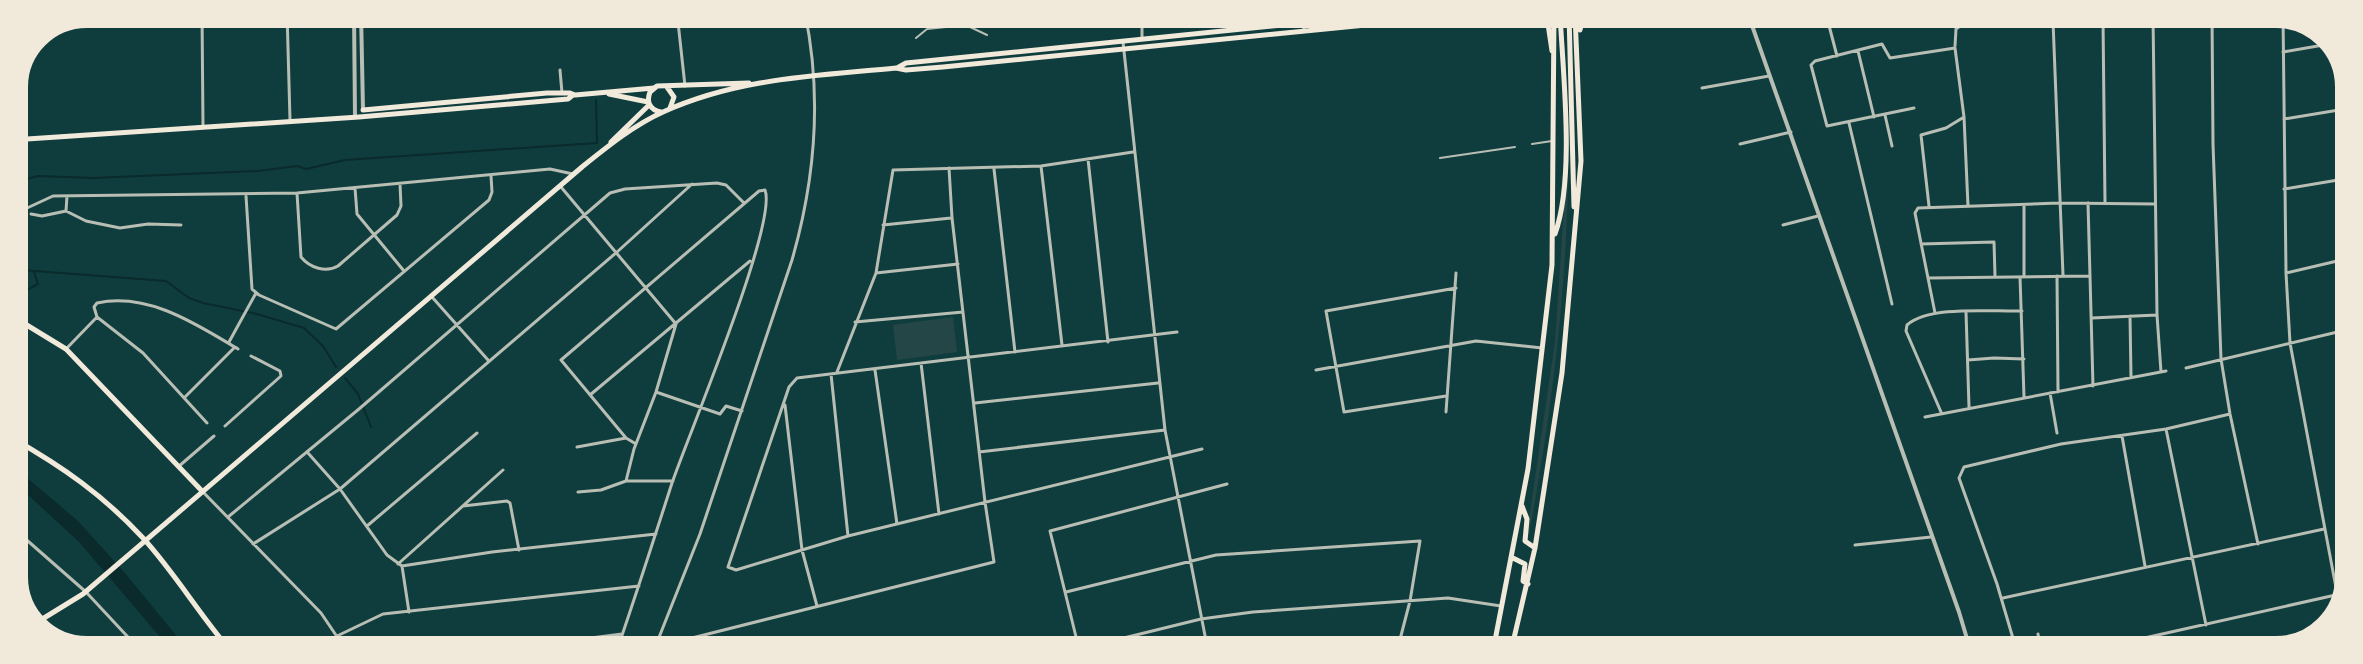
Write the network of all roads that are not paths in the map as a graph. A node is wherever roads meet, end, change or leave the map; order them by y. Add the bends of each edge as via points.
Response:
1 (202, 26) edge
2 (287, 26) edge
3 (354, 26) edge
4 (361, 26) edge
5 (678, 26) edge
6 (807, 26) edge
7 (953, 26) dead end
8 (1142, 26) edge
9 (1287, 26) edge
10 (1304, 26) edge
11 (1355, 26) edge
12 (1548, 26) edge
13 (1554, 26) edge
14 (1561, 26) edge
15 (1569, 26) edge
16 (1577, 26) edge
17 (1580, 26) edge
18 (1753, 26) edge
19 (1829, 26) edge
20 (1960, 26) edge
21 (2053, 26) edge
22 (2103, 26) edge
23 (2155, 26) edge
24 (2212, 26) edge
25 (946, 27) dead end
26 (2283, 27) edge
27 (1304, 31) junction
28 (987, 35) dead end
29 (916, 38) dead end
30 (1142, 43) junction
31 (1578, 43) junction
32 (1123, 45) junction
33 (2320, 46) edge
34 (1955, 48) junction
35 (1858, 50) junction
36 (2283, 52) junction
37 (354, 54) junction
38 (362, 54) junction
39 (1553, 56) junction
40 (1837, 56) junction
41 (560, 70) dead end
42 (813, 76) junction
43 (1772, 76) junction
44 (750, 83) junction
45 (685, 86) junction
46 (667, 87) junction
47 (654, 88) junction
48 (1702, 88) dead end
49 (562, 93) junction
50 (608, 93) junction
51 (573, 95) junction
52 (649, 103) junction
53 (1914, 108) dead end
54 (670, 109) junction
55 (363, 110) joint
56 (2337, 110) edge
57 (662, 112) junction
58 (1885, 115) junction
59 (355, 117) junction
60 (1874, 117) junction
61 (1964, 117) junction
62 (2284, 119) junction
63 (290, 121) junction
64 (1849, 123) junction
65 (203, 126) junction
66 (1791, 132) junction
67 (26, 139) edge
68 (1553, 141) junction
69 (1532, 144) dead end
70 (1740, 144) dead end
71 (1892, 146) dead end
72 (1515, 147) dead end
73 (1133, 152) junction
74 (598, 154) junction
75 (1440, 158) dead end
76 (1088, 159) junction
77 (1041, 166) junction
78 (949, 168) junction
79 (994, 168) junction
80 (573, 174) junction
81 (491, 176) junction
82 (2337, 180) edge
83 (400, 184) junction
84 (692, 184) junction
85 (559, 186) junction
86 (355, 188) junction
87 (2284, 189) junction
88 (297, 193) junction
89 (246, 194) junction
90 (67, 196) junction
91 (744, 203) junction
92 (2059, 203) junction
93 (2088, 203) junction
94 (2105, 203) junction
95 (2155, 204) junction
96 (2024, 205) junction
97 (1929, 206) junction
98 (1968, 206) junction
99 (26, 208) edge
100 (66, 211) junction
101 (1575, 212) junction
102 (31, 214) dead end
103 (585, 214) junction
104 (1820, 215) junction
105 (952, 218) junction
106 (181, 225) dead end
107 (883, 225) junction
108 (1783, 225) dead end
109 (374, 236) junction
110 (1554, 239) junction
111 (1921, 244) junction
112 (617, 252) junction
113 (753, 259) junction
114 (2337, 261) edge
115 (958, 264) junction
116 (404, 271) junction
117 (876, 273) junction
118 (1456, 273) dead end
119 (2286, 273) junction
120 (2063, 275) junction
121 (2057, 276) junction
122 (2089, 276) junction
123 (1995, 277) junction
124 (2022, 277) junction
125 (1928, 278) junction
126 (646, 288) junction
127 (1456, 288) junction
128 (256, 293) junction
129 (432, 296) junction
130 (1892, 304) dead end
131 (964, 311) junction
132 (2022, 311) junction
133 (1966, 312) junction
134 (1935, 313) junction
135 (2157, 315) junction
136 (2130, 316) junction
137 (97, 317) junction
138 (2092, 318) junction
139 (855, 322) junction
140 (457, 323) junction
141 (676, 324) junction
142 (26, 325) edge
143 (2337, 331) edge
144 (1177, 332) dead end
145 (1155, 336) junction
146 (1108, 342) junction
147 (228, 343) junction
148 (2290, 343) junction
149 (1452, 345) junction
150 (1062, 346) junction
151 (1543, 348) junction
152 (66, 349) junction
153 (1015, 352) junction
154 (251, 356) dead end
155 (969, 357) junction
156 (2024, 359) junction
157 (2221, 359) junction
158 (488, 360) junction
159 (1967, 360) junction
160 (921, 363) junction
161 (1337, 366) junction
162 (2186, 368) dead end
163 (875, 370) junction
164 (1316, 370) dead end
165 (837, 372) junction
166 (831, 374) junction
167 (2131, 378) junction
168 (1158, 383) junction
169 (2093, 386) junction
170 (656, 392) junction
171 (2058, 392) junction
172 (2050, 393) junction
173 (590, 395) junction
174 (1446, 396) junction
175 (184, 398) junction
176 (2024, 398) junction
177 (784, 401) junction
178 (975, 403) junction
179 (1969, 407) junction
180 (701, 408) junction
181 (742, 411) junction
182 (1446, 412) dead end
183 (1942, 413) junction
184 (2230, 414) junction
185 (1925, 417) dead end
186 (207, 423) dead end
187 (225, 426) dead end
188 (2166, 429) junction
189 (1165, 430) junction
190 (477, 433) dead end
191 (2057, 433) dead end
192 (214, 436) dead end
193 (2122, 436) junction
194 (626, 438) junction
195 (636, 444) junction
196 (26, 446) edge
197 (577, 447) dead end
198 (1202, 449) dead end
199 (308, 452) junction
200 (979, 452) junction
201 (1170, 458) junction
202 (178, 467) junction
203 (503, 470) dead end
204 (626, 481) junction
205 (673, 481) junction
206 (1227, 484) dead end
207 (340, 489) junction
208 (202, 491) junction
209 (578, 492) dead end
210 (1176, 496) junction
211 (985, 502) junction
212 (463, 506) junction
213 (1521, 506) junction
214 (939, 514) junction
215 (228, 517) junction
216 (897, 524) junction
217 (367, 526) junction
218 (2324, 529) junction
219 (656, 534) junction
220 (848, 536) junction
221 (1931, 537) junction
222 (26, 539) edge
223 (145, 540) junction
224 (253, 544) junction
225 (2258, 544) junction
226 (1855, 545) dead end
227 (1535, 548) junction
228 (519, 550) junction
229 (802, 550) junction
230 (1511, 557) junction
231 (2191, 557) junction
232 (1190, 561) junction
233 (400, 565) junction
234 (2145, 566) junction
235 (1528, 584) junction
236 (639, 586) junction
237 (2336, 588) edge
238 (86, 592) junction
239 (1066, 592) junction
240 (2334, 596) edge
241 (2002, 599) junction
242 (1410, 601) junction
243 (1501, 606) junction
244 (817, 607) junction
245 (409, 612) junction
246 (44, 619) edge
247 (1201, 619) junction
248 (2206, 625) junction
249 (622, 634) junction
250 (2038, 634) dead end
251 (337, 636) joint
252 (129, 638) edge
253 (221, 638) edge
254 (591, 638) edge
255 (621, 638) edge
256 (659, 638) edge
257 (692, 638) dead end
258 (1076, 638) edge
259 (1126, 638) edge
260 (1205, 638) edge
261 (1400, 638) edge
262 (1495, 638) edge
263 (1514, 638) edge
264 (1966, 638) edge
265 (2013, 638) edge
266 (2039, 638) edge
267 (2146, 638) edge

1 - 65 street
2 - 63 street
3 - 37 street
4 - 38 street
5 - 45 street
6 - 42 street
7 - 28 lane
8 - 30 street
9 - 30 main road
10 - 27 street
11 - 27 main road
12 - 39 main road
13 - 39 main road
14 - 110 main road via 1566,147 1561,217
15 - 101 main road
16 - 31 main road
17 - 31 main road
18 - 43 street
19 - 40 street
20 - 34 street
21 - 92 street
22 - 94 street
23 - 95 street
24 - 157 street
25 - 29 lane via 927,29
26 - 36 street
27 - 30 main road
30 - 32 main road
31 - 101 main road via 1581,161
32 - 42 main road
32 - 73 street
33 - 36 street
34 - 35 street via 1890,58 1882,44
34 - 61 street
35 - 40 street
35 - 60 street
36 - 62 street
37 - 38 street
37 - 59 street
38 - 55 street
39 - 68 main road
40 - 64 street via 1811,65 1826,125
41 - 49 street
42 - 44 main road
42 - 181 street via 805,216
43 - 48 street
43 - 66 street
44 - 45 main road
44 - 54 main road
45 - 46 main road
46 - 47 main road
46 - 54 main road via 674,97
47 - 50 main road
47 - 52 main road
49 - 51 main road
49 - 55 main road
50 - 51 main road
50 - 52 main road
51 - 59 main road
52 - 57 main road
52 - 74 main road
53 - 58 street
54 - 57 main road
56 - 62 street
57 - 74 main road
58 - 60 street
58 - 71 street
59 - 63 main road
60 - 64 street
61 - 97 street via 1921,135
61 - 98 street
62 - 87 street
63 - 65 main road
64 - 130 street
65 - 67 main road
66 - 70 street
66 - 104 street
68 - 69 lane
68 - 110 main road
72 - 75 lane
73 - 76 street
73 - 145 street
74 - 80 main road
76 - 77 street
76 - 146 street
77 - 79 street
77 - 150 street
78 - 79 street
78 - 105 street
78 - 107 street via 893,170
79 - 153 street
80 - 81 street via 550,169
80 - 85 main road
81 - 83 street
81 - 116 street via 489,200
82 - 87 street
83 - 86 street
83 - 109 street via 399,211
84 - 91 street via 721,183
84 - 103 street via 619,191
84 - 112 street
85 - 103 street
85 - 129 main road
86 - 88 street
86 - 109 street via 357,214
87 - 119 street
88 - 89 street
88 - 109 street via 301,257 309,265 332,270
89 - 90 street
89 - 128 street via 250,283
90 - 99 street via 48,197
90 - 100 street
91 - 113 street via 759,191 767,192 766,217
91 - 126 street
92 - 93 street
92 - 96 street
92 - 120 street
93 - 94 street
93 - 122 street
94 - 95 street
95 - 135 street
96 - 98 street
96 - 124 street
97 - 98 street
97 - 111 street via 1915,213
100 - 102 street
100 - 106 street via 115,228
101 - 227 main road via 1562,373
103 - 112 street
103 - 140 street
104 - 108 street
104 - 221 street
105 - 107 street
105 - 115 street
107 - 117 street
109 - 116 street
110 - 151 main road
111 - 123 street via 1994,242
111 - 125 street
112 - 126 street
112 - 158 street
113 - 141 street
113 - 180 street
114 - 119 street
115 - 117 street
115 - 131 street
116 - 128 street via 336,329
117 - 139 street
118 - 127 street
119 - 148 street
120 - 121 street
120 - 122 street
121 - 124 street
121 - 171 street
122 - 138 street
123 - 124 street
123 - 125 street
124 - 132 street
125 - 134 street
126 - 141 street
126 - 173 street via 561,360
127 - 149 street
127 - 161 street via 1326,311
128 - 147 street
129 - 140 street
129 - 208 main road
131 - 139 street
131 - 155 street
132 - 133 street
132 - 156 street
133 - 134 street
133 - 159 street
134 - 183 street via 1911,321 1906,331
135 - 136 street
135 - 167 street via 2163,372
136 - 138 street
136 - 167 street
137 - 147 street via 94,307 103,302 156,305
137 - 152 street
137 - 175 street via 143,353
138 - 169 street
139 - 165 street
140 - 158 street
140 - 199 street
141 - 170 street
141 - 173 street
142 - 152 main road
143 - 148 street
144 - 145 street
145 - 146 street
145 - 168 street
146 - 150 street
147 - 175 street via 236,348
148 - 157 street
148 - 218 street
149 - 151 street via 1484,341
149 - 161 street
149 - 174 street
150 - 153 street
151 - 213 main road
152 - 202 main road
153 - 155 street
154 - 187 street via 281,376
155 - 160 street
155 - 178 street
156 - 159 street
156 - 176 street
157 - 162 street
157 - 184 street
158 - 207 street
159 - 179 street
160 - 163 street
160 - 214 street
161 - 164 street
161 - 174 street via 1344,412
163 - 165 street
163 - 216 street
165 - 166 street
166 - 177 street via 797,378
166 - 220 street
167 - 169 street
168 - 178 street
168 - 189 street
169 - 171 street
170 - 180 street
170 - 195 street
171 - 172 street
172 - 176 street
172 - 191 street
173 - 194 street
174 - 182 street
175 - 186 street
176 - 179 street
177 - 229 street
177 - 229 street via 729,569
178 - 200 street
179 - 183 street
180 - 181 street via 720,414 727,405
180 - 205 street
181 - 256 street
183 - 185 street
184 - 188 street
184 - 225 street
188 - 193 street
188 - 231 street
189 - 200 street
189 - 201 street
190 - 217 street
192 - 202 street
193 - 234 street
193 - 241 street via 2061,444 1962,470 1959,478
194 - 195 street
194 - 197 street
195 - 204 street
196 - 223 main road via 76,476
198 - 201 street
199 - 207 street
199 - 215 street
200 - 211 street
201 - 210 street
201 - 211 street
202 - 208 main road
203 - 212 street
204 - 205 street
204 - 209 street
205 - 219 street
206 - 210 street
207 - 217 street
207 - 224 street
208 - 215 street
208 - 223 main road
210 - 232 street
210 - 239 street via 1050,531
211 - 214 street
211 - 244 street via 994,562
212 - 228 street via 510,503
212 - 233 street
213 - 227 main road via 1527,519 1525,541
213 - 230 main road
214 - 216 street
215 - 224 street
216 - 220 street
217 - 233 street
218 - 225 street
218 - 237 street
219 - 228 street
219 - 236 street
220 - 229 street
221 - 226 street
221 - 264 street
222 - 238 street
223 - 238 main road
223 - 253 main road
224 - 251 street
225 - 231 street
227 - 235 main road
228 - 233 street
229 - 244 street
230 - 235 main road via 1525,564 1523,581
230 - 243 main road
231 - 234 street
231 - 248 street
232 - 239 street
232 - 242 street via 1293,548 1420,541
232 - 247 street
233 - 245 street
234 - 241 street
235 - 263 main road
236 - 245 street
236 - 249 street
238 - 246 main road
238 - 252 street
239 - 258 street
240 - 248 street
241 - 265 street
242 - 243 street via 1448,598
242 - 247 street
242 - 261 street
243 - 262 main road
244 - 257 street
245 - 251 street via 383,614
247 - 259 street
247 - 260 street
248 - 267 street
249 - 254 street
249 - 255 street
250 - 266 street

